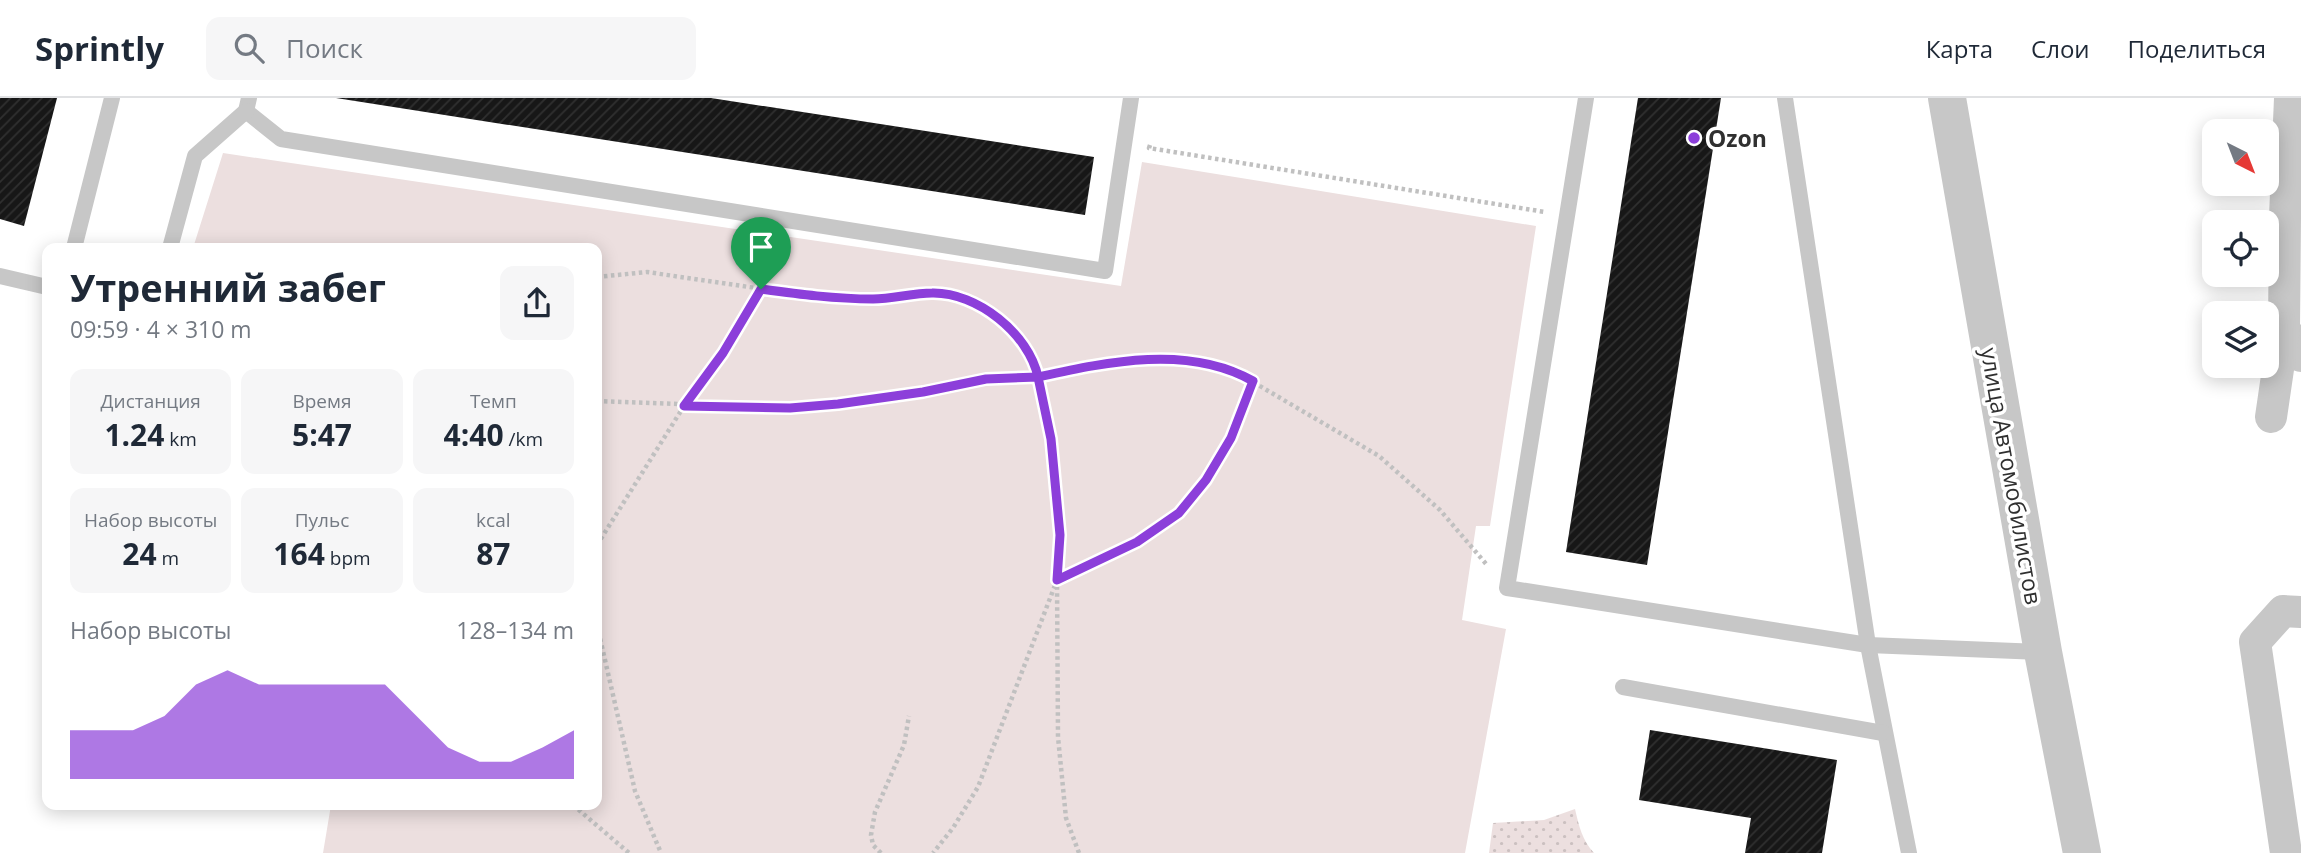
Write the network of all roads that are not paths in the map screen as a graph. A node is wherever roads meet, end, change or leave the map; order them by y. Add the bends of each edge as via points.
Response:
1 (112, 98) edge
2 (1131, 98) edge
3 (1586, 98) edge
4 (1785, 98) edge
5 (1947, 98) edge
6 (2291, 98) edge
7 (247, 105) edge
8 (75, 243) edge
9 (171, 243) edge
10 (0, 275) edge
11 (42, 286) edge
12 (2284, 328) junction
13 (2301, 356) edge
14 (2271, 417) dead end
15 (2301, 612) edge
16 (1868, 645) junction
17 (2043, 652) junction
18 (1623, 687) dead end
19 (1883, 733) junction
20 (1909, 852) edge
21 (2082, 853) edge
22 (2286, 853) edge

1 - 8 lane
2 - 7 lane via 1105,271 281,139
3 - 16 lane via 1507,588
4 - 16 lane
5 - 17 street, улица Автомобилистов
6 - 12 street
7 - 9 lane via 195,156
10 - 11 lane
12 - 13 street
12 - 14 street
15 - 22 street via 2283,611 2255,642
16 - 17 lane
16 - 19 lane
17 - 21 street, улица Автомобилистов
18 - 19 lane
19 - 20 lane

